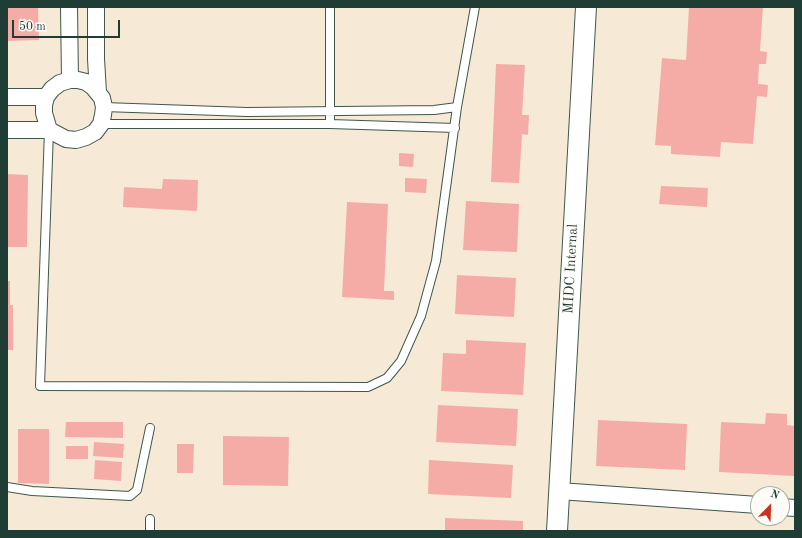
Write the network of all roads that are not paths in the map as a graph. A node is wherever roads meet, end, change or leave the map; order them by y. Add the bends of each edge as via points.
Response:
1 (69, 7) edge
2 (96, 7) edge
3 (330, 7) edge
4 (475, 7) edge
5 (586, 7) edge
6 (70, 80) junction
7 (7, 97) edge
8 (46, 97) junction
9 (101, 100) junction
10 (457, 107) junction
11 (330, 110) junction
12 (101, 124) junction
13 (330, 124) junction
14 (454, 128) junction
15 (7, 130) edge
16 (49, 130) junction
17 (150, 428) dead end
18 (7, 487) edge
19 (559, 491) junction
20 (750, 504) edge
21 (150, 519) dead end
22 (150, 531) edge
23 (556, 531) edge

1 - 6 street
2 - 9 street via 96,59
3 - 11 lane
4 - 10 lane
5 - 19 street, MIDC Internal
6 - 8 street via 60,83
6 - 9 street via 86,82 93,87
7 - 8 street
8 - 16 street via 44,113
9 - 11 lane via 247,112
9 - 12 street
10 - 11 lane via 434,110
10 - 14 lane
11 - 13 lane
12 - 13 lane
12 - 16 street via 95,132 76,140 66,139
13 - 14 lane
14 - 16 lane via 436,261 421,316 401,361 387,378 368,387 40,386
15 - 16 street
17 - 18 lane via 137,490 130,496 32,491
19 - 20 street
19 - 23 street, MIDC Internal
21 - 22 lane

